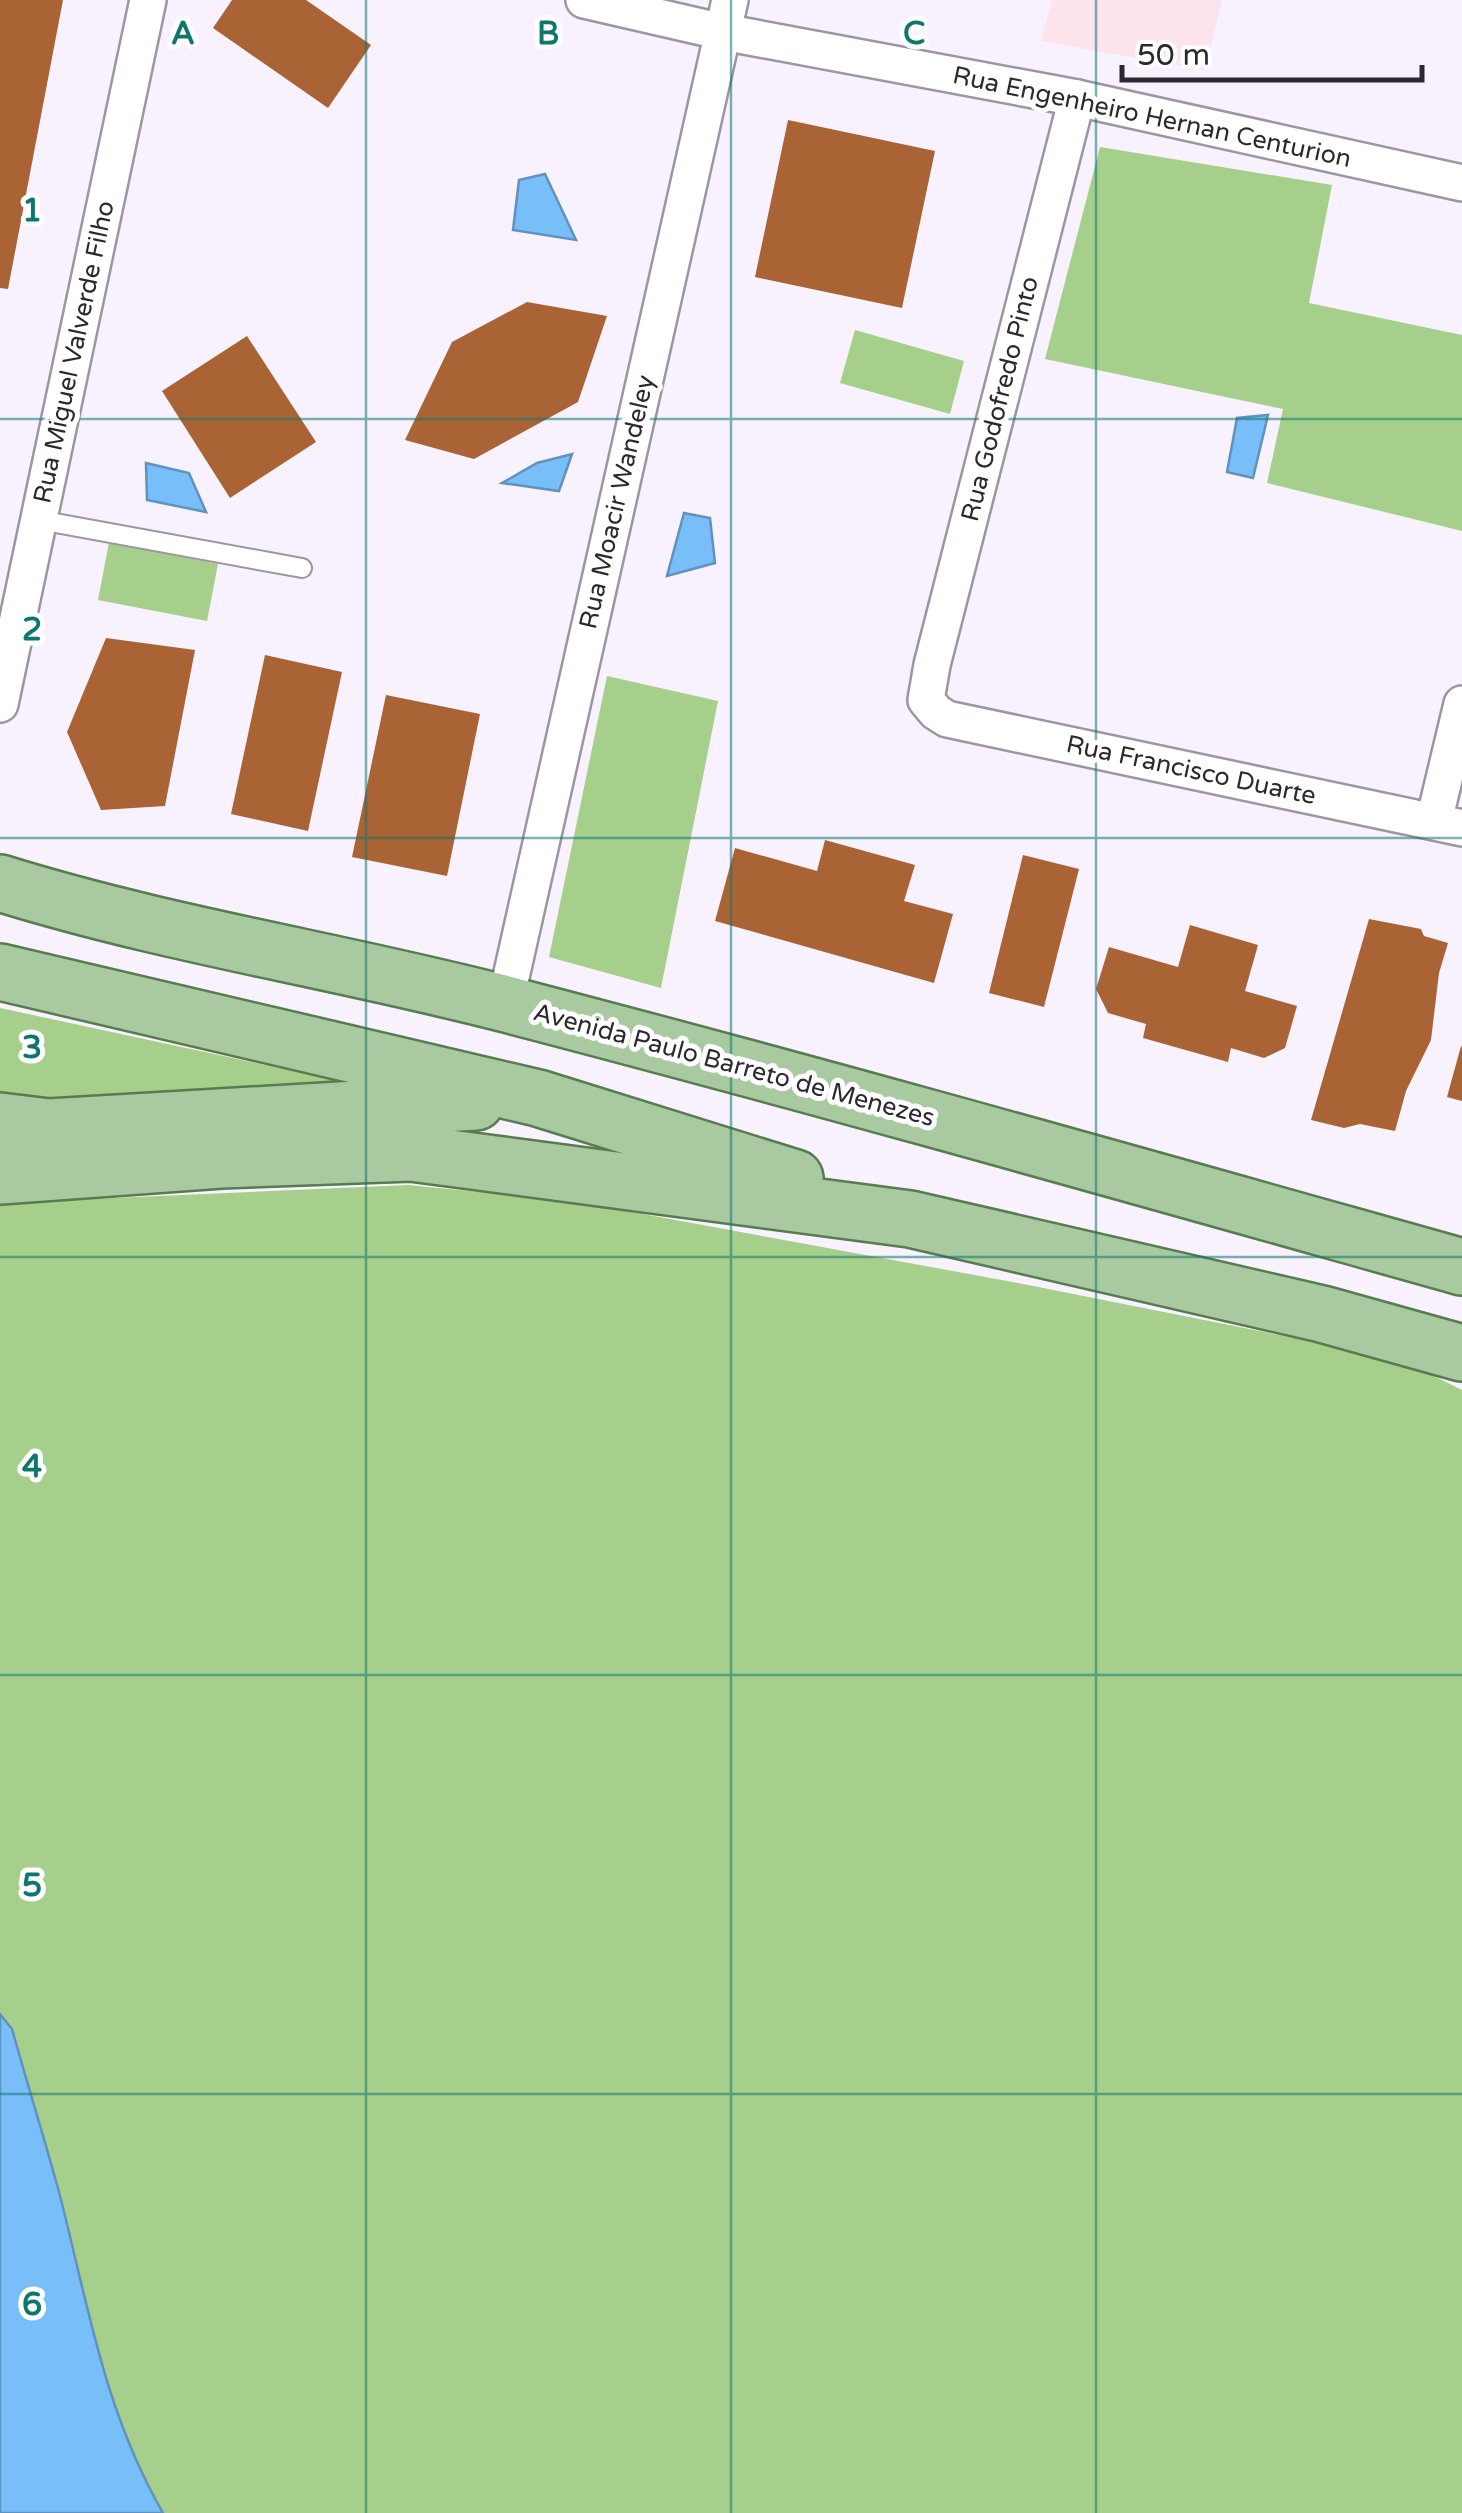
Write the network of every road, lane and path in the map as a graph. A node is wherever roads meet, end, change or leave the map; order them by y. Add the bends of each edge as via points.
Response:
1 (148, 0) edge
2 (584, 0) edge
3 (726, 16) edge
4 (1076, 98) junction
5 (1462, 183) edge
6 (38, 520) junction
7 (302, 568) dead end
8 (926, 700) joint
9 (0, 704) edge
10 (1462, 704) edge
11 (1448, 825) edge
12 (0, 883) edge
13 (81, 906) junction
14 (0, 926) edge
15 (0, 972) edge
16 (505, 1004) junction
17 (538, 1098) junction
18 (0, 1122) edge
19 (5, 1176) edge
20 (910, 1219) junction
21 (1462, 1267) edge
22 (1462, 1353) edge

1 - 6 street, Rua Miguel Valverde Filho
2 - 3 street, Rua Engenheiro Hernan Centurion
3 - 4 street, Rua Engenheiro Hernan Centurion
3 - 16 street, Rua Moacir Wandeley
4 - 5 street, Rua Engenheiro Hernan Centurion
4 - 8 street, Rua Godofredo Pinto
6 - 7 lane
6 - 9 street, Rua Miguel Valverde Filho
8 - 11 street, Rua Francisco Duarte via 947,719
10 - 11 street
12 - 13 main road, Avenida Paulo Barreto de Menezes
13 - 14 main road
13 - 16 main road, Avenida Paulo Barreto de Menezes
15 - 17 main road
16 - 21 main road, Avenida Paulo Barreto de Menezes
17 - 18 main road via 49,1127
17 - 20 main road
19 - 20 main road via 411,1154
20 - 22 main road

